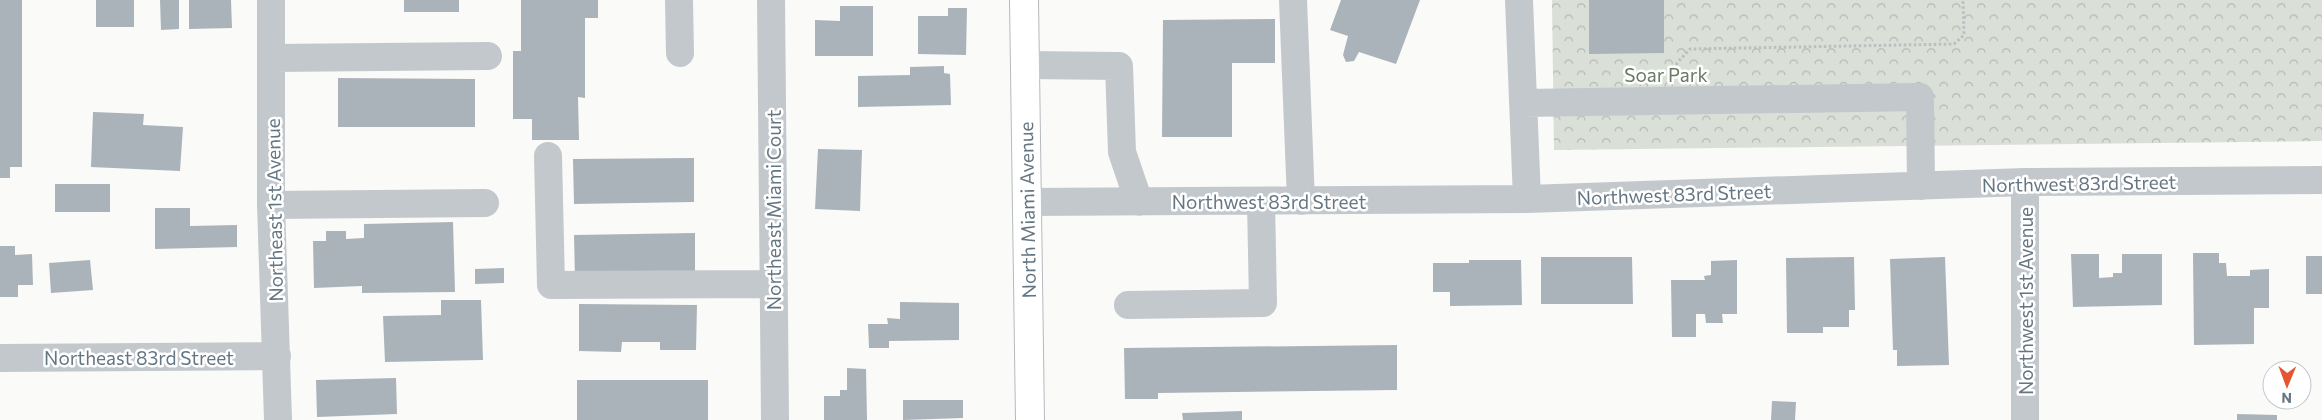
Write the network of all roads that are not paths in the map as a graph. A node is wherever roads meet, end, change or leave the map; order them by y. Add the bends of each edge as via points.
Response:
1 (271, 0) edge
2 (679, 0) edge
3 (771, 0) edge
4 (1024, 0) edge
5 (1294, 0) edge
6 (1518, 0) edge
7 (680, 53) dead end
8 (488, 56) dead end
9 (272, 58) junction
10 (1025, 65) junction
11 (1523, 103) junction
12 (548, 156) dead end
13 (2322, 180) edge
14 (2025, 182) junction
15 (1921, 186) junction
16 (1527, 199) junction
17 (1261, 201) junction
18 (1301, 201) junction
19 (1027, 202) junction
20 (1139, 202) junction
21 (485, 203) dead end
22 (272, 205) junction
23 (774, 284) junction
24 (1128, 305) dead end
25 (277, 356) junction
26 (0, 358) edge
27 (278, 420) edge
28 (775, 420) edge
29 (1030, 420) edge
30 (2025, 420) edge

1 - 9 street, Northeast 1st Avenue
2 - 7 street
3 - 23 street, Northeast Miami Court
4 - 10 main road, North Miami Avenue
5 - 18 street
6 - 11 street
8 - 9 street
9 - 22 street, Northeast 1st Avenue
10 - 19 main road, North Miami Avenue
10 - 20 street via 1119,66 1122,152
11 - 15 street via 1920,97
11 - 16 street
12 - 23 street via 551,285
13 - 14 street, Northwest 83rd Street
14 - 15 street, Northwest 83rd Street
14 - 30 street, Northwest 1st Avenue
15 - 16 street, Northwest 83rd Street
16 - 18 street, Northwest 83rd Street
17 - 18 street, Northwest 83rd Street
17 - 20 street, Northwest 83rd Street
17 - 24 street via 1263,303
19 - 20 street, Northwest 83rd Street
19 - 29 main road, North Miami Avenue
21 - 22 street
22 - 25 street, Northeast 1st Avenue
23 - 28 street, Northeast Miami Court
25 - 26 street, Northeast 83rd Street
25 - 27 street, Northeast 1st Avenue

